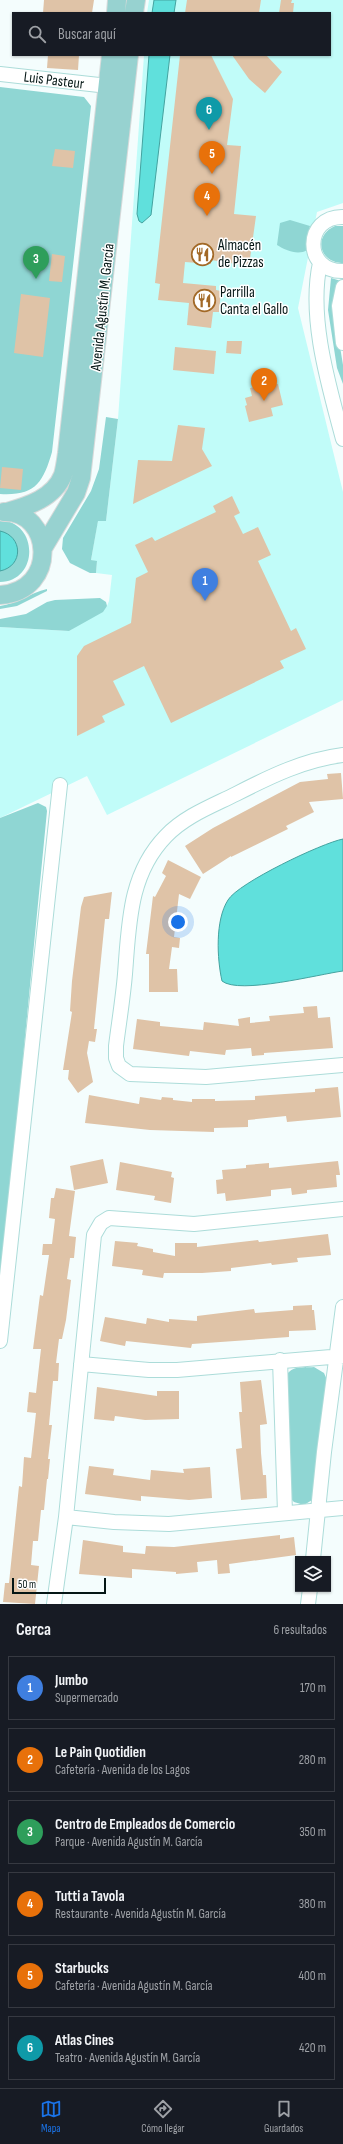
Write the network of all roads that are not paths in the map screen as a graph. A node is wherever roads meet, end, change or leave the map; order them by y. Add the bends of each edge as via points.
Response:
1 (117, 0) edge
2 (136, 0) edge
3 (116, 12) edge
4 (134, 12) edge
5 (111, 56) edge
6 (130, 56) edge
7 (0, 74) edge
8 (108, 86) junction
9 (341, 215) edge
10 (320, 263) junction
11 (343, 271) edge
12 (343, 287) edge
13 (343, 343) edge
14 (343, 439) edge
15 (3, 512) edge
16 (43, 548) junction
17 (0, 595) edge
18 (343, 755) edge
19 (60, 785) dead end
20 (343, 1065) edge
21 (343, 1210) edge
22 (343, 1307) edge
23 (0, 1341) edge
24 (340, 1356) edge
25 (280, 1360) junction
26 (81, 1364) junction
27 (343, 1508) edge
28 (318, 1510) junction
29 (285, 1514) junction
30 (66, 1517) junction
31 (313, 1556) edge
32 (310, 1592) edge
33 (54, 1604) edge
34 (308, 1604) edge

1 - 3 main road
2 - 4 main road
5 - 8 main road, Avenida Agustín M. García
6 - 16 main road, Avenida Agustín M. García via 81,478 76,493
7 - 8 street, Luis Pasteur
8 - 15 main road, Avenida Agustín M. García via 63,475 44,498
9 - 10 street via 328,219 315,232 313,251
10 - 11 street via 336,272
10 - 14 street via 317,306 320,337
12 - 13 street via 338,306
15 - 16 main road via 17,515 33,526
16 - 17 main road via 39,571 32,582 22,590
18 - 20 street via 305,762 194,815 166,836 153,852 143,867 131,904 116,1058 119,1066 130,1074 206,1077
19 - 23 street
21 - 26 street via 194,1224 109,1218 101,1223 94,1235
22 - 24 street
24 - 25 street
24 - 28 street
25 - 26 street via 177,1370
25 - 29 street
26 - 30 street
27 - 28 street
28 - 29 street
28 - 31 street
29 - 30 street via 169,1524
30 - 33 street
32 - 34 street

